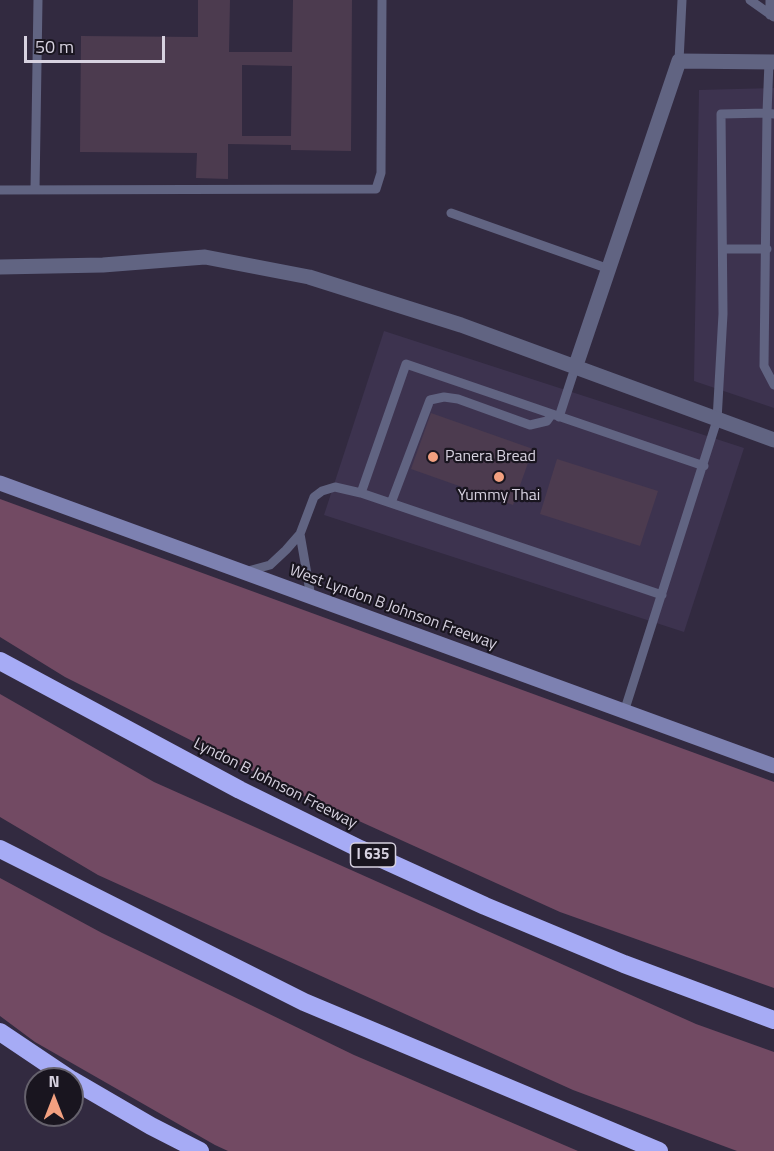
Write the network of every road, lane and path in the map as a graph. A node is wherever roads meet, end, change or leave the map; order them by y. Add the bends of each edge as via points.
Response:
1 (38, 0) edge
2 (382, 0) edge
3 (682, 0) edge
4 (750, 0) edge
5 (770, 0) edge
6 (772, 16) edge
7 (679, 61) junction
8 (772, 62) edge
9 (771, 114) edge
10 (0, 190) edge
11 (35, 190) junction
12 (451, 213) dead end
13 (723, 249) junction
14 (767, 249) junction
15 (0, 267) edge
16 (609, 269) junction
17 (575, 368) junction
18 (774, 385) edge
19 (556, 416) junction
20 (717, 420) junction
21 (774, 440) edge
22 (704, 466) junction
23 (0, 483) edge
24 (362, 493) junction
25 (391, 503) junction
26 (300, 534) junction
27 (243, 572) junction
28 (662, 595) junction
29 (311, 597) junction
30 (0, 661) edge
31 (624, 712) junction
32 (774, 766) edge
33 (0, 849) edge
34 (774, 1020) edge
35 (0, 1032) edge
36 (53, 1067) edge
37 (84, 1087) edge
38 (200, 1151) edge
39 (659, 1151) edge

1 - 11 lane
2 - 11 lane via 381,173 376,189
3 - 7 lane
4 - 6 lane
5 - 6 lane
7 - 8 street
7 - 16 street
8 - 9 lane
9 - 13 lane via 721,114
9 - 14 lane
10 - 11 lane
12 - 16 lane
13 - 14 lane
13 - 20 lane
14 - 18 lane via 764,366
15 - 17 street via 103,265 205,257 309,277 461,325
16 - 17 street
17 - 19 lane
17 - 20 street
19 - 22 lane
19 - 24 lane via 406,364
19 - 25 lane via 530,425 458,399 430,400
20 - 21 street
20 - 22 lane
22 - 28 lane
23 - 27 main road, West Lyndon B Johnson Freeway
24 - 25 lane
24 - 26 lane via 335,487 322,491 314,497
25 - 28 lane
26 - 27 lane via 270,565
26 - 29 lane
27 - 29 main road, West Lyndon B Johnson Freeway
28 - 31 lane
29 - 31 main road, West Lyndon B Johnson Freeway
30 - 34 highway, Lyndon B Johnson Freeway / I 635 via 240,790 401,868 624,964
31 - 32 main road, West Lyndon B Johnson Freeway
33 - 39 highway via 304,1002
35 - 36 highway
37 - 38 highway

